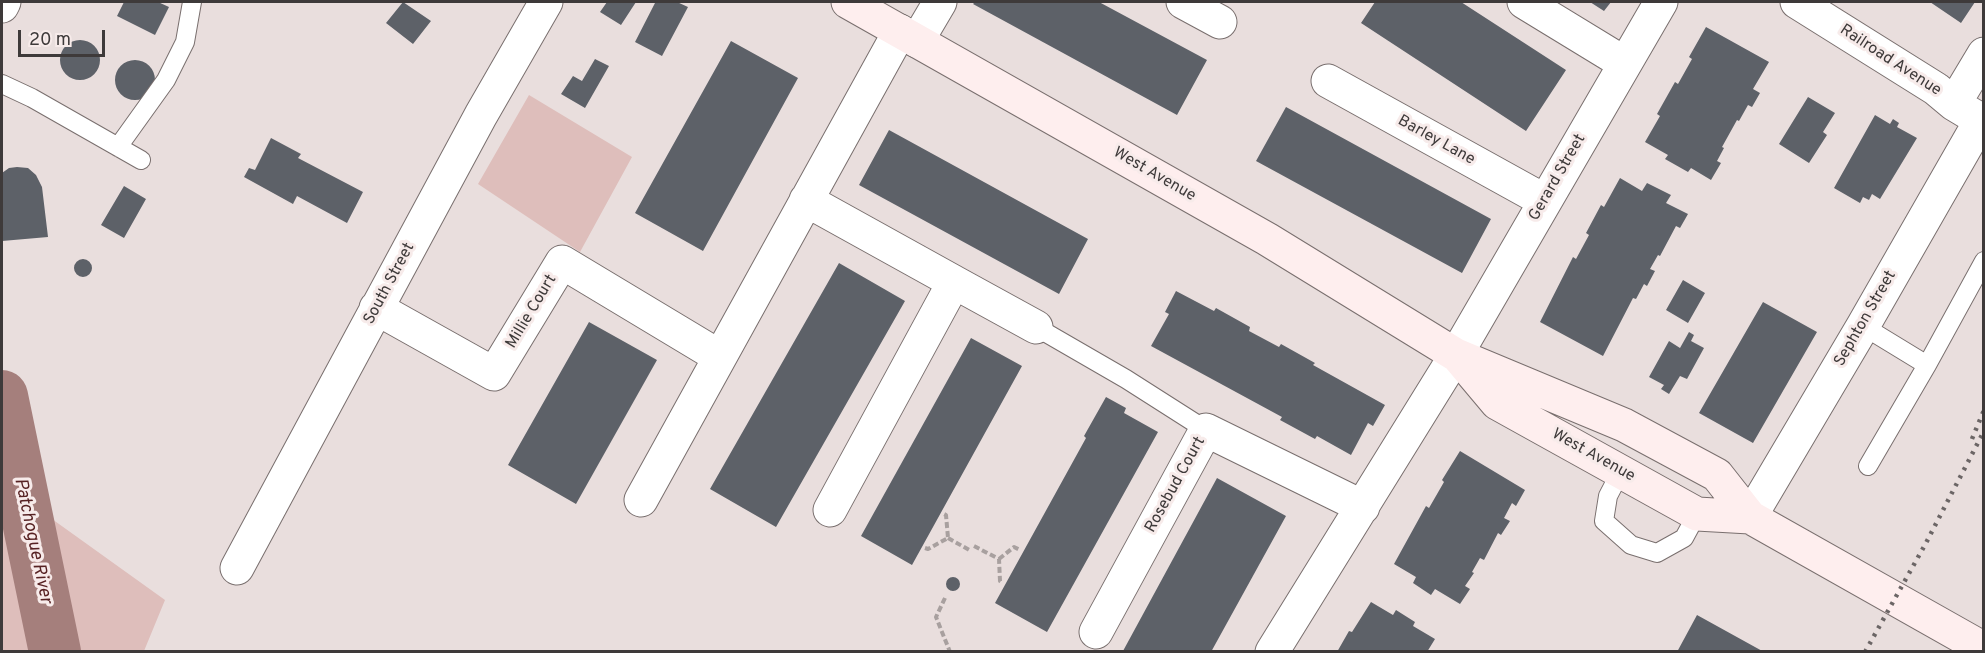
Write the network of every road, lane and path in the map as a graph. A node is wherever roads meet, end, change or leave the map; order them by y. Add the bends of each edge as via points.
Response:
1 (4, 2) edge
2 (192, 2) edge
3 (546, 2) edge
4 (848, 2) edge
5 (940, 2) edge
6 (1182, 2) edge
7 (1524, 2) edge
8 (1660, 2) edge
9 (1797, 2) edge
10 (2, 6) edge
11 (1220, 22) dead end
12 (908, 36) junction
13 (1983, 54) edge
14 (1624, 63) junction
15 (1328, 81) dead end
16 (2, 84) edge
17 (1973, 115) edge
18 (118, 147) junction
19 (141, 160) dead end
20 (806, 200) junction
21 (1545, 201) junction
22 (1983, 261) edge
23 (954, 282) junction
24 (376, 308) junction
25 (1863, 326) junction
26 (1036, 327) joint
27 (1456, 355) junction
28 (720, 357) junction
29 (1927, 365) junction
30 (1206, 430) junction
31 (1868, 466) dead end
32 (1621, 471) junction
33 (641, 500) dead end
34 (1363, 507) junction
35 (830, 510) dead end
36 (942, 513) dead end
37 (1697, 514) junction
38 (1750, 517) junction
39 (948, 538) junction
40 (974, 546) dead end
41 (925, 548) dead end
42 (1020, 550) dead end
43 (971, 551) dead end
44 (999, 559) junction
45 (237, 568) dead end
46 (1003, 583) dead end
47 (945, 598) dead end
48 (1096, 632) dead end
49 (1983, 649) edge
50 (950, 651) edge
51 (1272, 651) edge

1 - 10 street
2 - 18 lane via 185,42 166,80
3 - 24 street, South Street
4 - 12 main road, West Avenue
5 - 12 street
6 - 11 street
7 - 14 street
8 - 14 street, Gerard Street
9 - 17 street, Railroad Avenue
12 - 20 street
12 - 27 main road, West Avenue via 1267,239
13 - 17 street, Sephton Street
14 - 21 street, Gerard Street
15 - 21 street, Barley Lane
16 - 18 lane
17 - 25 street, Sephton Street
18 - 19 lane
20 - 23 street
20 - 28 street
21 - 27 street, Gerard Street
22 - 29 lane
23 - 26 street
23 - 35 street
24 - 28 street, Millie Court via 495,374 562,262
24 - 45 street, South Street
25 - 29 lane
25 - 38 street, Sephton Street
26 - 30 lane
27 - 32 main road, West Avenue via 1497,403
27 - 34 street
27 - 38 main road, West Avenue via 1624,424 1718,475
28 - 33 street
29 - 31 lane
30 - 34 street, Rosebud Court
30 - 48 street, Rosebud Court
32 - 37 main road, West Avenue
32 - 37 lane via 1608,496 1604,520 1631,545 1657,553 1684,538
34 - 51 street
36 - 39 path via 946,515
37 - 38 main road, West Avenue
38 - 49 main road, West Avenue
39 - 41 path
39 - 43 path
40 - 44 path
42 - 44 path via 1014,547
44 - 46 path
47 - 50 path via 936,617

